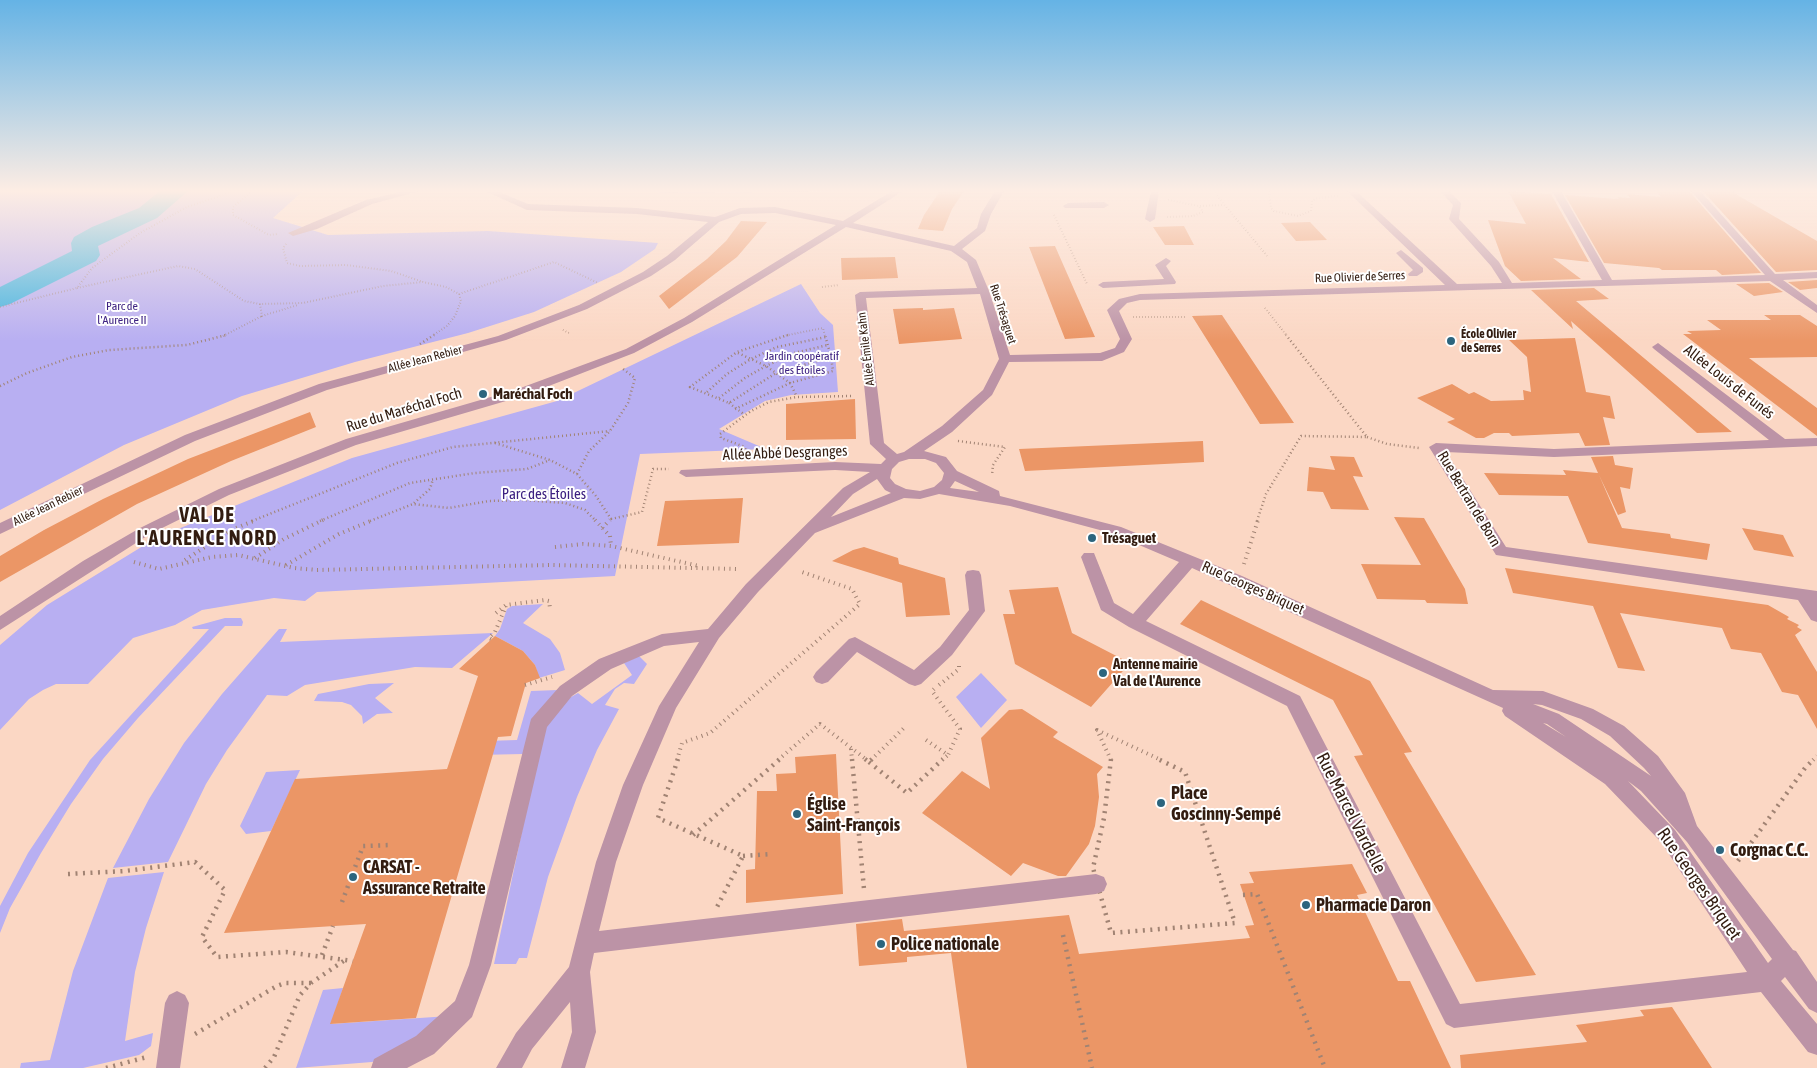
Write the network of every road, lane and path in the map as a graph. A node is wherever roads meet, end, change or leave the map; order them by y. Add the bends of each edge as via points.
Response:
1 (129, 241) edge
2 (288, 241) edge
3 (691, 241) edge
4 (820, 241) edge
5 (925, 241) edge
6 (969, 241) edge
7 (1066, 241) edge
8 (1255, 241) edge
9 (1405, 241) edge
10 (1474, 241) edge
11 (1584, 241) edge
12 (1741, 241) edge
13 (955, 249) junction
14 (1417, 252) junction
15 (1268, 257) dead end
16 (1166, 261) dead end
17 (1413, 274) dead end
18 (1817, 275) edge
19 (1773, 278) junction
20 (423, 282) junction
21 (1608, 282) junction
22 (1149, 283) junction
23 (1103, 284) dead end
24 (839, 285) dead end
25 (1509, 286) junction
26 (822, 287) dead end
27 (77, 288) junction
28 (1455, 288) junction
29 (615, 290) junction
30 (984, 291) junction
31 (1090, 292) dead end
32 (458, 294) junction
33 (1254, 294) junction
34 (1158, 297) junction
35 (260, 304) junction
36 (303, 304) junction
37 (0, 307) edge
38 (1817, 310) edge
39 (262, 316) junction
40 (1115, 317) junction
41 (1187, 317) dead end
42 (826, 337) junction
43 (828, 345) junction
44 (1658, 348) dead end
45 (737, 352) junction
46 (831, 357) junction
47 (423, 359) junction
48 (751, 359) junction
49 (1005, 359) junction
50 (766, 366) junction
51 (622, 368) dead end
52 (776, 373) junction
53 (790, 383) junction
54 (0, 386) edge
55 (708, 392) junction
56 (872, 395) junction
57 (797, 397) junction
58 (719, 398) junction
59 (729, 403) junction
60 (735, 409) junction
61 (745, 415) junction
62 (610, 431) junction
63 (946, 434) junction
64 (1366, 437) junction
65 (494, 442) junction
66 (1817, 442) edge
67 (1780, 443) junction
68 (1436, 447) junction
69 (909, 455) junction
70 (550, 460) junction
71 (940, 460) junction
72 (889, 464) junction
73 (681, 471) joint
74 (745, 471) junction
75 (951, 473) junction
76 (578, 474) junction
77 (433, 479) junction
78 (992, 480) dead end
79 (940, 490) junction
80 (903, 493) junction
81 (1011, 502) junction
82 (413, 504) junction
83 (611, 519) junction
84 (602, 528) junction
85 (0, 529) edge
86 (810, 531) junction
87 (611, 546) junction
88 (555, 547) dead end
89 (1089, 557) dead end
90 (254, 558) junction
91 (1189, 561) junction
92 (134, 562) dead end
93 (182, 562) junction
94 (286, 566) junction
95 (1243, 567) dead end
96 (705, 568) junction
97 (739, 569) dead end
98 (799, 571) dead end
99 (973, 575) dead end
100 (1810, 596) edge
101 (506, 606) junction
102 (550, 608) dead end
103 (496, 613) dead end
104 (1817, 616) edge
105 (1135, 623) junction
106 (0, 624) edge
107 (714, 634) junction
108 (491, 639) dead end
109 (959, 663) dead end
110 (822, 677) dead end
111 (1487, 695) junction
112 (905, 727) dead end
113 (926, 740) dead end
114 (851, 748) junction
115 (948, 755) junction
116 (1817, 756) edge
117 (869, 762) junction
118 (693, 835) junction
119 (391, 845) dead end
120 (771, 854) dead end
121 (743, 856) junction
122 (68, 874) dead end
123 (1727, 878) junction
124 (1096, 884) junction
125 (1243, 895) dead end
126 (342, 902) dead end
127 (866, 911) junction
128 (334, 926) dead end
129 (705, 929) junction
130 (1063, 935) dead end
131 (584, 943) junction
132 (322, 956) junction
133 (346, 959) junction
134 (1788, 959) junction
135 (353, 960) dead end
136 (579, 972) junction
137 (1766, 980) junction
138 (311, 983) junction
139 (1817, 1001) edge
140 (178, 1003) dead end
141 (1817, 1043) edge
142 (172, 1044) junction
143 (106, 1068) edge
144 (168, 1068) edge
145 (264, 1068) edge
146 (383, 1068) edge
147 (508, 1068) edge
148 (573, 1068) edge
149 (1092, 1068) edge
150 (1325, 1068) edge

1 - 27 path via 92,268
2 - 20 path via 283,248 287,263 383,270
3 - 29 street, Allée Jean Rebier via 671,258
4 - 106 street, Rue du Maréchal Foch via 630,351 519,393 351,442 224,492 88,565
5 - 13 street, Rue Trésaguet
6 - 13 street
7 - 31 path
8 - 15 path
9 - 14 street
10 - 25 street
11 - 21 street
12 - 19 street
13 - 30 street, Rue Trésaguet via 971,260
14 - 17 street via 1401,253 1419,270
14 - 28 street
16 - 22 street via 1160,265 1171,282
18 - 19 street
19 - 21 street
19 - 38 street
20 - 32 path via 446,287
20 - 36 path via 383,286
21 - 25 street
22 - 23 street
22 - 34 street
24 - 26 path
25 - 28 street
27 - 35 path via 178,266 195,268 244,300
27 - 37 path
28 - 33 street via 1444,295 1321,301 1286,293
29 - 32 path via 554,262
29 - 47 street, Allée Jean Rebier via 502,338
30 - 49 street, Rue Trésaguet
30 - 56 street, Allée Émile Kahn via 860,295
32 - 47 path via 461,301 455,316 447,326 418,346
33 - 34 street
33 - 64 path
34 - 40 street via 1123,301 1112,310
35 - 36 path
35 - 39 path
36 - 39 path
39 - 54 path via 222,336 187,345 109,350 72,357
40 - 41 path
40 - 49 street via 1126,340 1120,350 1102,357
42 - 43 path
42 - 45 path via 823,328 785,335
42 - 48 path via 777,348
43 - 46 path
43 - 50 path via 794,353
44 - 67 street, Allée Louis de Funés
45 - 48 path
45 - 55 path via 690,387
46 - 52 path
46 - 53 path via 833,371
47 - 85 street, Allée Jean Rebier via 323,387 190,438
48 - 50 path
48 - 55 path via 727,374
49 - 63 street via 988,392
50 - 52 path
50 - 58 path
51 - 62 path via 635,378 628,403
52 - 53 path
52 - 59 path
53 - 57 path
53 - 60 path
55 - 58 path
56 - 57 path
56 - 72 street, Allée Émile Kahn via 877,444
57 - 61 path via 768,402
58 - 59 path
59 - 60 path
60 - 61 path
61 - 74 path via 720,434 720,438 745,447
62 - 65 path
62 - 76 path via 589,451
63 - 69 street
63 - 71 street
63 - 78 path via 1005,447 993,464
64 - 68 path via 1387,444 1425,449
64 - 95 path via 1301,436 1266,494
65 - 70 path
65 - 93 path via 453,447 397,463 232,530
66 - 67 street, Rue Bertran de Born
67 - 68 street, Rue Bertran de Born via 1554,453
68 - 100 street, Rue Bertran de Born via 1501,551
69 - 71 street via 926,455
69 - 72 street
70 - 76 path
70 - 77 path via 527,469
71 - 75 street
72 - 74 street, Allée Abbé Desgranges
72 - 80 street via 883,478 890,487
72 - 86 street via 848,491
73 - 74 street, Allée Abbé Desgranges
73 - 83 path via 653,469 642,512
75 - 79 street
75 - 81 street, Rue Georges Briquet
76 - 83 path
77 - 82 path via 430,490
77 - 90 path via 410,483 332,515
79 - 80 street via 920,495
79 - 81 street, Rue Georges Briquet
80 - 86 street
81 - 91 street, Rue Georges Briquet via 1116,530
82 - 84 path via 449,508 488,501 565,503 585,510
82 - 94 path via 339,534
83 - 84 path
84 - 87 path via 610,536
86 - 107 street via 752,588
87 - 88 path
87 - 96 path
89 - 105 street, Rue Marcel Vardelle via 1107,606
90 - 93 path via 238,555
90 - 94 path
91 - 105 street
91 - 111 street, Rue Georges Briquet
92 - 93 path via 159,569
94 - 96 path via 317,570 550,565
96 - 97 path
98 - 118 path via 852,589 860,604 710,733 682,743 658,818
99 - 110 street via 977,611 946,651 915,679 855,644
100 - 104 street
101 - 102 path via 545,600 549,601
101 - 103 path
101 - 108 path
105 - 137 street, Rue Marcel Vardelle via 1294,701 1454,1016
107 - 131 street via 668,706 633,785 606,862
107 - 146 street via 662,640 605,664 566,691 538,724 480,965 464,1009 425,1045
109 - 115 path via 959,669 932,691 960,728
111 - 123 street, Rue Georges Briquet via 1553,719 1648,785
111 - 137 street, Rue Georges Briquet via 1612,778 1668,836
112 - 117 path
113 - 115 path
114 - 117 path
114 - 118 path via 820,724
114 - 127 path
115 - 117 path via 907,793
116 - 123 path via 1805,768
118 - 121 path
119 - 126 path via 363,846
120 - 121 path
121 - 129 path
122 - 132 path via 195,862 225,890 202,937 217,957 286,952
123 - 134 street, Rue Georges Briquet
124 - 124 path via 1111,933 1235,923 1185,772 1097,730 1111,758 1104,818 1093,868
124 - 127 street
125 - 150 path via 1256,894
127 - 129 street
128 - 132 path
129 - 131 street
130 - 149 path
131 - 136 street
132 - 133 path
133 - 135 path
133 - 138 path
134 - 137 street
134 - 139 street, Rue Georges Briquet
136 - 147 street via 524,1041
136 - 148 street via 584,1032
137 - 141 street, Rue Georges Briquet
138 - 142 path via 277,986 207,1029
138 - 145 path via 300,995 274,1057
140 - 142 street
142 - 143 path via 142,1059
142 - 144 street

